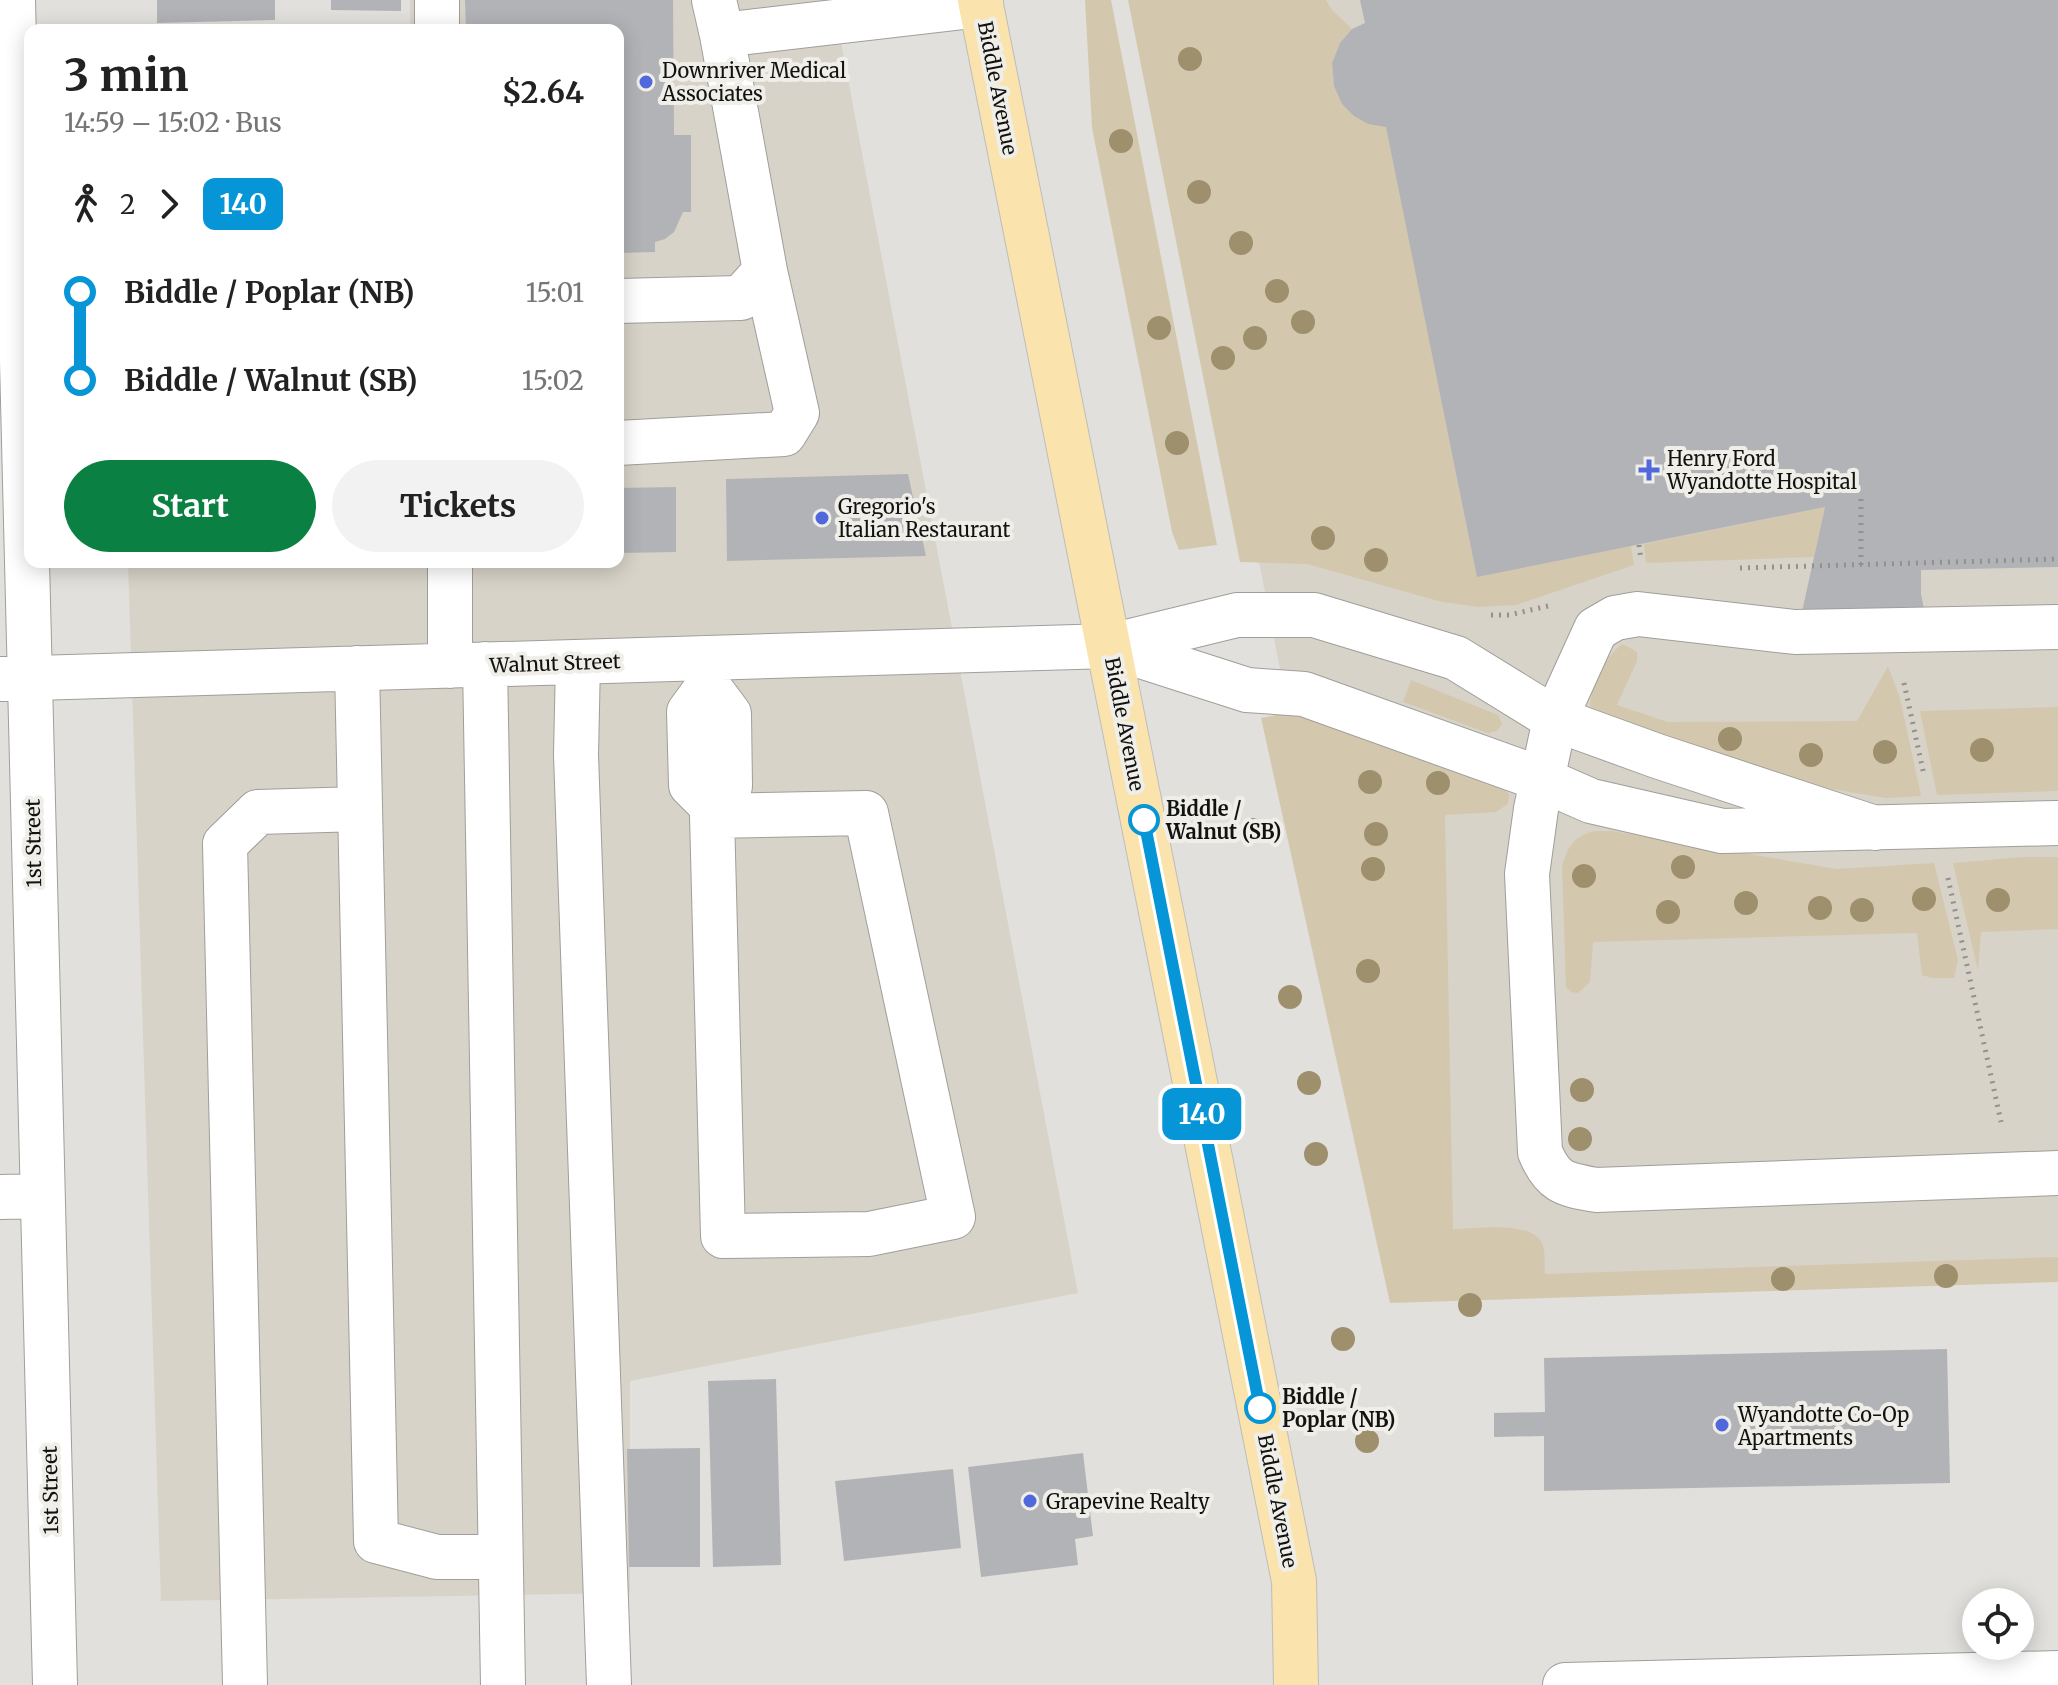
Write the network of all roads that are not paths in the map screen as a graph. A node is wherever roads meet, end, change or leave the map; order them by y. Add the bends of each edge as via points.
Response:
1 (13, 0) edge
2 (437, 0) edge
3 (981, 2) edge
4 (718, 18) edge
5 (437, 24) edge
6 (16, 147) edge
7 (765, 271) junction
8 (624, 301) edge
9 (624, 443) edge
10 (451, 568) edge
11 (2058, 627) edge
12 (1110, 646) junction
13 (578, 662) junction
14 (468, 665) junction
15 (357, 668) junction
16 (708, 672) junction
17 (15, 679) edge
18 (1555, 719) junction
19 (1541, 779) junction
20 (360, 809) junction
21 (712, 811) junction
22 (2058, 823) edge
23 (1875, 828) junction
24 (2058, 1173) edge
25 (21, 1197) edge
26 (500, 1557) junction
27 (2058, 1673) edge
28 (1781, 1682) edge
29 (55, 1685) edge
30 (245, 1685) edge
31 (503, 1685) edge
32 (609, 1685) edge
33 (1296, 1685) edge
34 (1565, 1685) edge

1 - 6 street, 1st Street
2 - 5 street
3 - 4 street
3 - 12 main road, Biddle Avenue
4 - 7 street
6 - 17 street, 1st Street
7 - 8 street via 741,298
7 - 9 street via 797,413 784,434
10 - 14 street
11 - 18 street via 1795,632 1626,615 1596,629
12 - 16 street, Walnut Street
12 - 18 street via 1237,615 1314,615 1456,658
12 - 19 street via 1247,690 1304,694
12 - 33 main road, Biddle Avenue via 1294,1581
13 - 14 street, Walnut Street
13 - 16 street, Walnut Street
13 - 32 street via 576,755
14 - 15 street, Walnut Street
14 - 26 street via 488,829
15 - 17 street, Walnut Street
15 - 20 street
16 - 21 street via 689,712 691,785
17 - 25 street, 1st Street
18 - 19 street
18 - 23 street
19 - 23 street via 1591,801 1722,831
19 - 24 street via 1527,874 1540,1152 1548,1172 1569,1185 1596,1190
20 - 26 street via 376,1541 437,1557
20 - 30 street via 258,812 225,844
21 - 21 street via 723,1236 869,1234 953,1217 866,813
22 - 23 street
25 - 29 street, 1st Street
26 - 31 street
27 - 28 street
28 - 34 street

